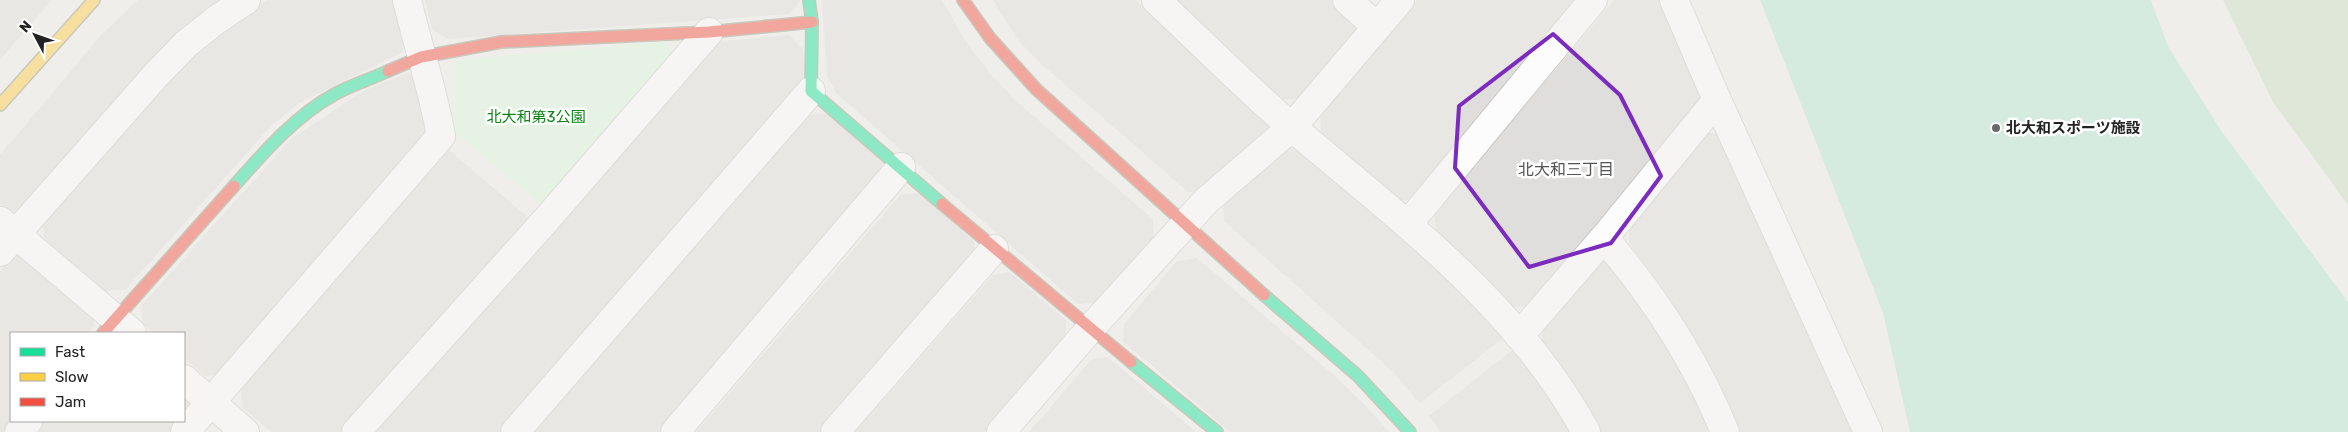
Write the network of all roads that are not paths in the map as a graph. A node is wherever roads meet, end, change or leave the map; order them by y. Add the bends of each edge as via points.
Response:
1 (94, 0) edge
2 (246, 0) edge
3 (407, 0) edge
4 (809, 0) edge
5 (964, 0) edge
6 (1156, 0) edge
7 (1347, 0) edge
8 (1400, 0) edge
9 (1593, 0) edge
10 (1674, 0) edge
11 (812, 22) junction
12 (1377, 27) junction
13 (708, 32) junction
14 (421, 58) junction
15 (811, 91) junction
16 (1717, 100) junction
17 (0, 104) edge
18 (1292, 127) junction
19 (900, 167) junction
20 (1408, 224) junction
21 (1184, 225) junction
22 (5, 236) edge
23 (1604, 238) junction
24 (994, 249) junction
25 (117, 328) edge
26 (1090, 329) junction
27 (1519, 336) junction
28 (185, 380) edge
29 (210, 402) junction
30 (27, 422) edge
31 (18, 432) edge
32 (185, 432) edge
33 (245, 432) edge
34 (356, 432) edge
35 (515, 432) edge
36 (675, 432) edge
37 (835, 432) edge
38 (1000, 432) edge
39 (1217, 432) edge
40 (1410, 432) edge
41 (1586, 432) edge
42 (1725, 432) edge
43 (1868, 432) edge

1 - 17 street
2 - 22 street via 186,44
3 - 14 street
4 - 11 street
5 - 21 street via 979,26 1005,58
6 - 18 street
7 - 12 street
8 - 12 street
9 - 20 street
10 - 16 street
11 - 13 street
11 - 15 street
12 - 18 street
13 - 14 street via 501,42
13 - 34 street via 546,220
14 - 25 street via 335,94 306,113 266,150
14 - 29 street via 436,104 441,136
15 - 19 street
15 - 35 street
16 - 23 street
16 - 43 street
18 - 20 street
18 - 21 street
19 - 24 street
19 - 36 street
20 - 27 street via 1452,263
21 - 26 street
21 - 40 street via 1370,387
22 - 25 street
23 - 27 street
23 - 42 street via 1634,273 1661,313 1702,379
24 - 26 street
24 - 37 street
26 - 38 street
26 - 39 street
27 - 41 street via 1566,396
28 - 29 street
29 - 32 street
29 - 33 street
30 - 31 street

